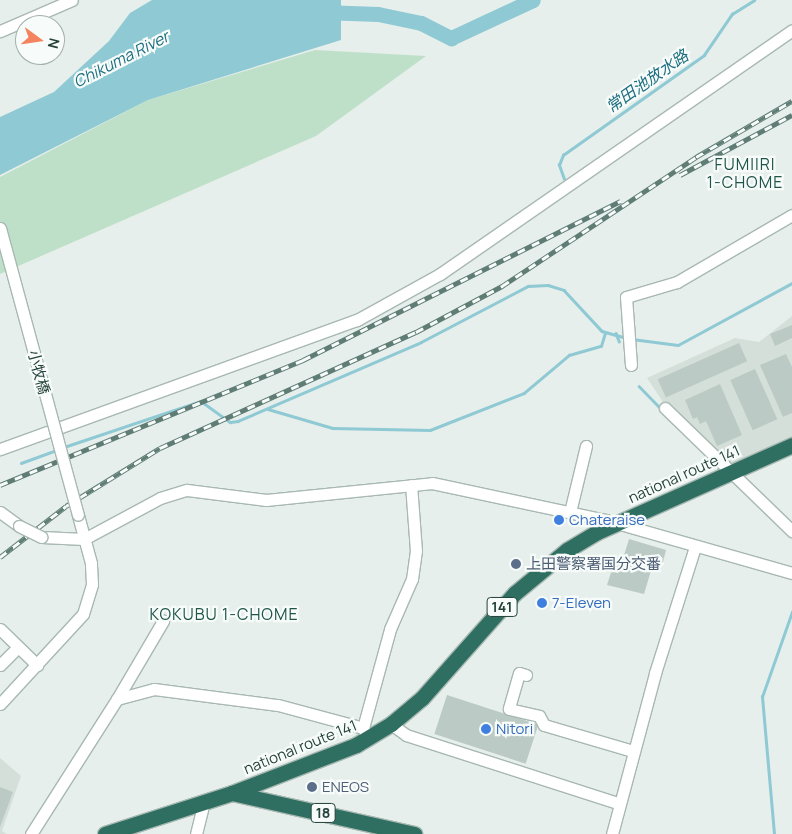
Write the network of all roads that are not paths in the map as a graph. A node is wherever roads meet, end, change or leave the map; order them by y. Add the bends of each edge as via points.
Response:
1 (72, 0) edge
2 (792, 30) edge
3 (0, 31) edge
4 (792, 215) edge
5 (0, 228) edge
6 (632, 365) dead end
7 (665, 408) dead end
8 (792, 445) edge
9 (586, 446) dead end
10 (0, 449) edge
11 (732, 472) junction
12 (411, 485) junction
13 (0, 512) edge
14 (570, 512) junction
15 (617, 523) junction
16 (792, 531) edge
17 (84, 539) junction
18 (696, 547) junction
19 (792, 573) edge
20 (163, 621) dead end
21 (0, 629) edge
22 (18, 647) junction
23 (0, 665) edge
24 (37, 665) junction
25 (526, 675) dead end
26 (117, 700) junction
27 (0, 704) edge
28 (391, 724) junction
29 (366, 733) junction
30 (633, 751) junction
31 (232, 793) junction
32 (204, 801) junction
33 (618, 803) junction
34 (31, 834) edge
35 (105, 834) edge
36 (196, 834) edge
37 (414, 834) edge
38 (612, 834) edge

1 - 3 street
2 - 10 street via 440,274 357,320
4 - 6 street via 677,282 626,297
5 - 17 street, 小牧橋, bridge
7 - 11 street
8 - 11 highway, national route 141 / 141
9 - 14 street
11 - 15 highway, national route 141 / 141
11 - 16 street
12 - 14 street via 443,485
12 - 17 street via 266,500 180,491
12 - 29 street via 416,551 412,579 390,628
13 - 17 street, bridge via 42,537
14 - 15 street
15 - 18 street
15 - 28 highway, national route 141 / 141 via 566,550 531,577 430,690
17 - 24 street, 小牧橋 via 92,584 83,614
18 - 19 street
18 - 30 street
20 - 26 street
21 - 22 street
22 - 23 street
22 - 24 street
24 - 27 street, 小牧橋
25 - 30 street via 519,673 509,709 538,716 544,725
26 - 29 street via 154,689 278,705
26 - 34 street
28 - 29 highway, national route 141 / 141
28 - 33 street via 406,735
29 - 31 highway, national route 141 / 141
30 - 33 street
31 - 32 highway, 18
31 - 37 highway, 18
32 - 35 highway, 18
32 - 36 street
33 - 38 street

